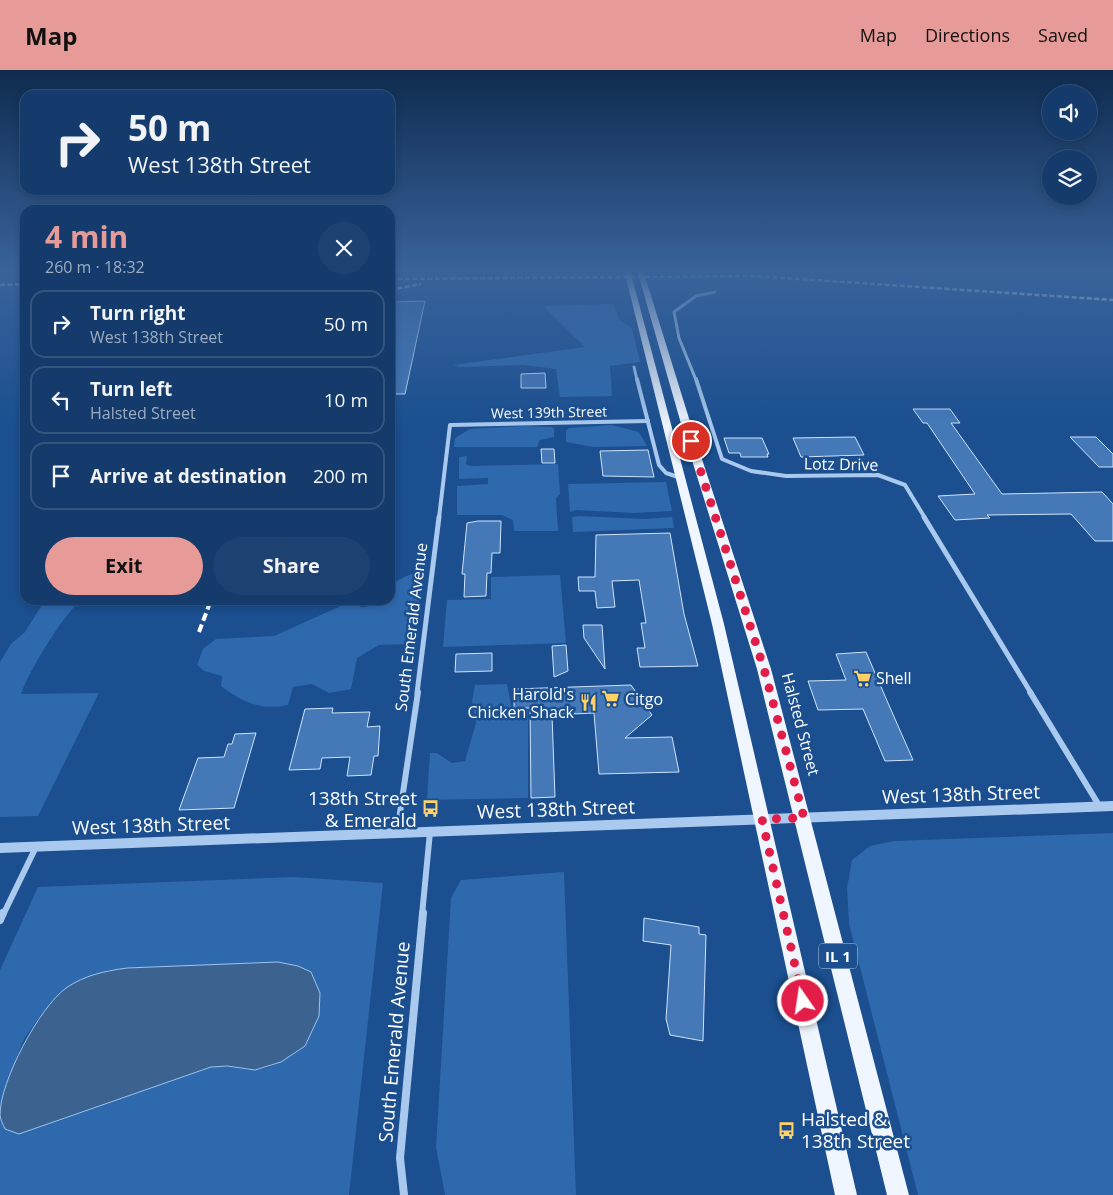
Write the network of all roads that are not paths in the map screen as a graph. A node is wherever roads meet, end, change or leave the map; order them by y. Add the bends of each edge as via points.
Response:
1 (641, 322) edge
2 (656, 322) edge
3 (676, 322) edge
4 (634, 367) dead end
5 (648, 421) junction
6 (450, 425) joint
7 (682, 478) junction
8 (1113, 806) edge
9 (1100, 807) junction
10 (804, 818) junction
11 (762, 819) junction
12 (430, 832) junction
13 (397, 833) junction
14 (36, 847) junction
15 (0, 848) edge
16 (0, 920) edge
17 (404, 1195) edge
18 (846, 1195) edge
19 (898, 1195) edge

1 - 7 main road, IL 1
2 - 10 main road, Halsted Street / IL 1 via 764,669
3 - 9 street, Lotz Drive via 722,459 751,470 778,474 878,475 905,485
4 - 5 street
5 - 6 street, West 139th Street
5 - 7 street via 659,465 666,473
6 - 13 street, South Emerald Avenue
7 - 11 main road, IL 1
8 - 9 street, West 138th Street
9 - 10 street, West 138th Street
10 - 11 street, West 138th Street
10 - 19 main road, Halsted Street / IL 1
11 - 12 street, West 138th Street
11 - 18 main road, IL 1
12 - 13 street, West 138th Street
12 - 17 street, South Emerald Avenue via 400,1158
13 - 14 street, West 138th Street
14 - 15 street, West 138th Street
14 - 16 street

